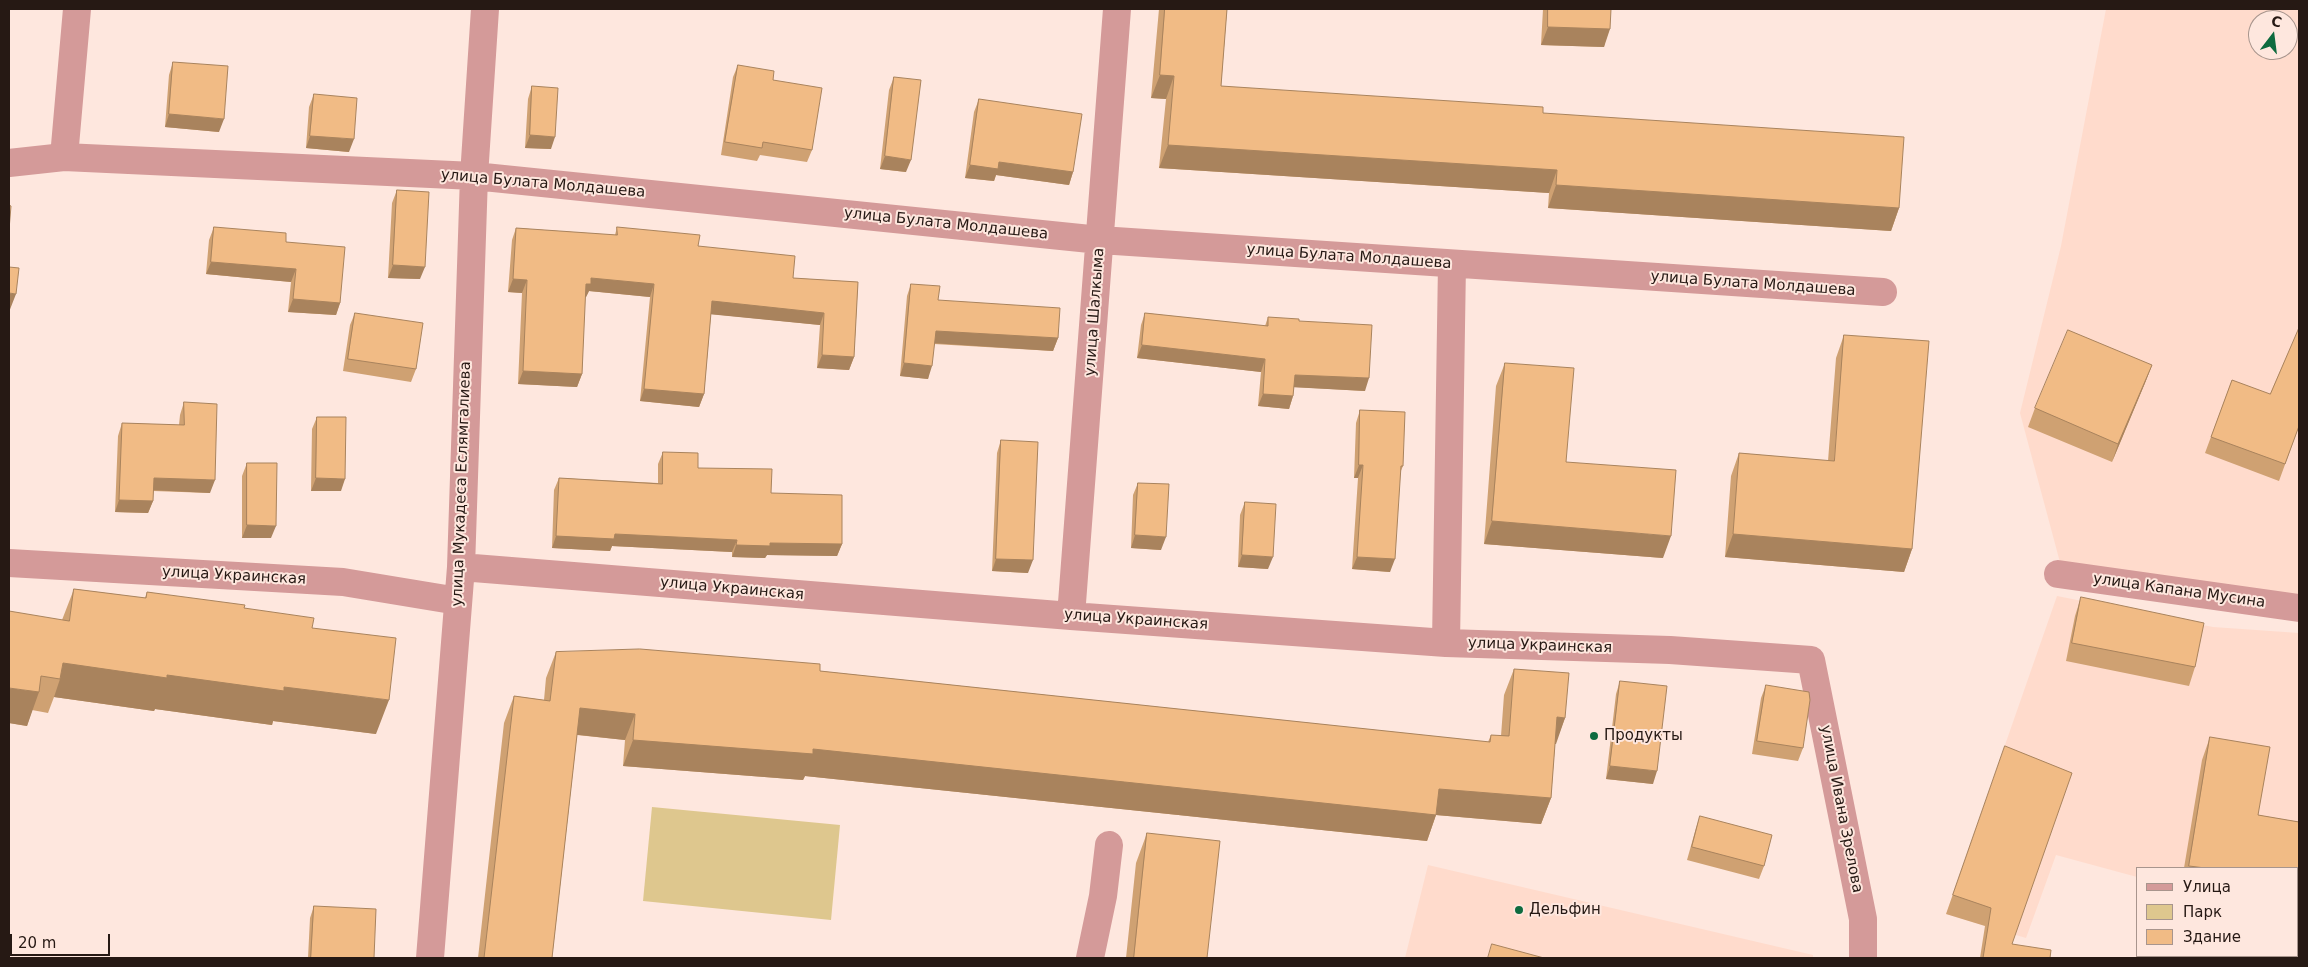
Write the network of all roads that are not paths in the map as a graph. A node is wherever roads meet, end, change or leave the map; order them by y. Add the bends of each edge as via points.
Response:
1 (77, 9) edge
2 (485, 9) edge
3 (1117, 9) edge
4 (64, 157) junction
5 (9, 163) edge
6 (474, 176) junction
7 (1100, 240) junction
8 (1452, 264) junction
9 (1883, 292) dead end
10 (9, 563) edge
11 (461, 567) junction
12 (2058, 574) dead end
13 (458, 601) junction
14 (2299, 608) edge
15 (1071, 616) junction
16 (1446, 642) junction
17 (1811, 660) joint
18 (1109, 844) dead end
19 (430, 958) edge
20 (1090, 958) edge
21 (1863, 958) edge

1 - 4 street
2 - 6 street, улица Мукадеса Еслямгалиева
3 - 7 street, улица Шалкыма
4 - 5 street, улица Булата Молдашева
4 - 6 street, улица Булата Молдашева
6 - 7 street, улица Булата Молдашева
6 - 11 street, улица Мукадеса Еслямгалиева
7 - 8 street, улица Булата Молдашева
7 - 15 street, улица Шалкыма
8 - 9 street, улица Булата Молдашева
8 - 16 street
10 - 13 street, улица Украинская via 342,582
11 - 13 street, улица Мукадеса Еслямгалиева
11 - 15 street, улица Украинская
12 - 14 street, улица Капана Мусина
13 - 19 street, улица Мукадеса Еслямгалиева
15 - 16 street, улица Украинская
16 - 17 street, улица Украинская via 1670,650
17 - 21 street, улица Ивана Зрелова via 1862,919
18 - 20 street via 1103,896

